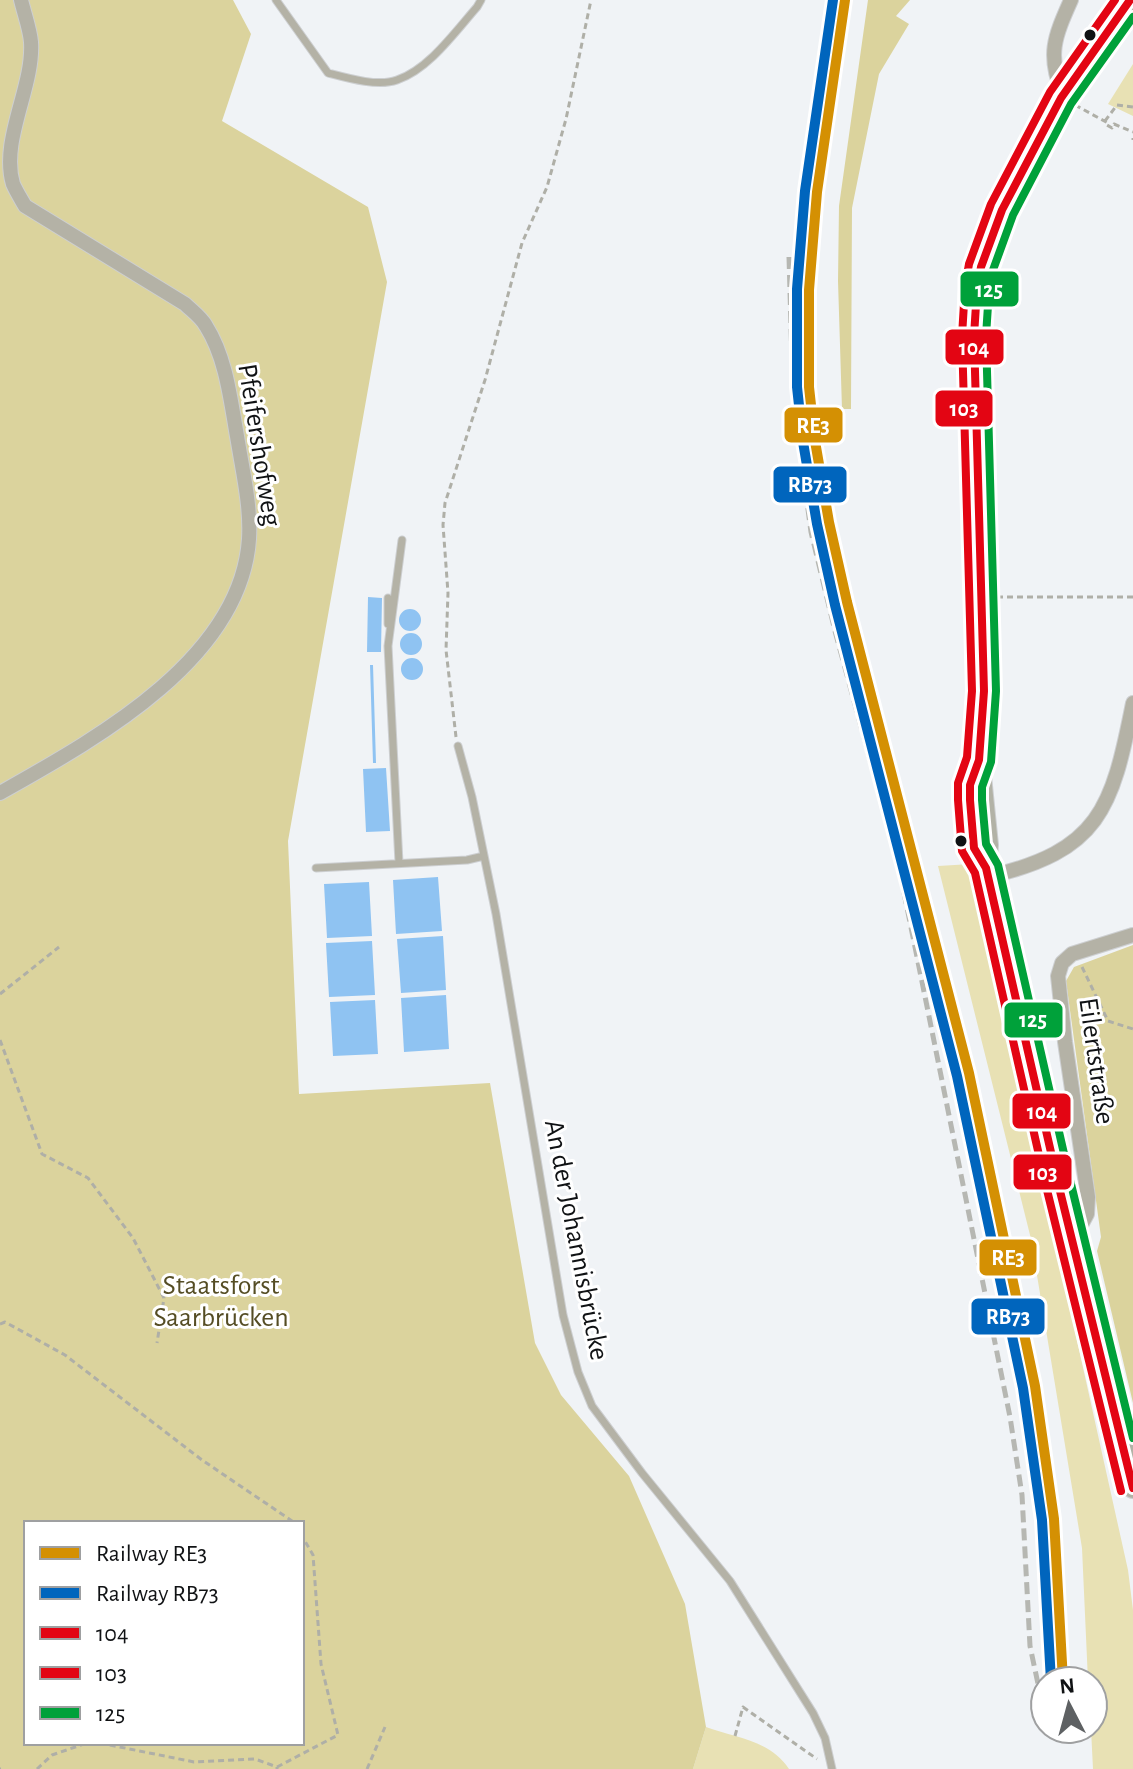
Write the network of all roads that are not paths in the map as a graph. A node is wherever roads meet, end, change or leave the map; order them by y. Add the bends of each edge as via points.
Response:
1 (21, 0) edge
2 (276, 0) edge
3 (481, 0) edge
4 (1071, 0) edge
5 (1130, 0) edge
6 (1063, 95) junction
7 (402, 540) dead end
8 (388, 598) dead end
9 (388, 646) junction
10 (1133, 703) edge
11 (458, 746) road end
12 (0, 793) edge
13 (484, 856) junction
14 (399, 863) junction
15 (316, 868) dead end
16 (986, 872) junction
17 (1133, 935) edge
18 (1073, 1240) junction
19 (1133, 1488) edge
20 (832, 1768) edge

1 - 12 street, Pfeifershofweg via 31,43 12,146 13,184 25,206 185,304 204,323 227,382 249,538 242,580 225,617 199,652 167,683 75,751
2 - 3 lane via 328,73 358,81 396,80 432,58
4 - 6 street via 1053,55
5 - 6 main road
6 - 16 main road via 1002,210 977,289 984,691 979,760
7 - 9 lane
8 - 9 lane
9 - 14 lane
10 - 16 street via 1110,792 1085,832 1045,860
11 - 13 lane, An der Johannisbrücke
13 - 14 lane
13 - 20 lane, An der Johannisbrücke via 563,1315 578,1372 592,1406 730,1581 813,1713
14 - 15 lane
16 - 18 main road
17 - 18 street, Eilertstraße via 1072,954 1058,976 1088,1197 1087,1214
18 - 19 main road

